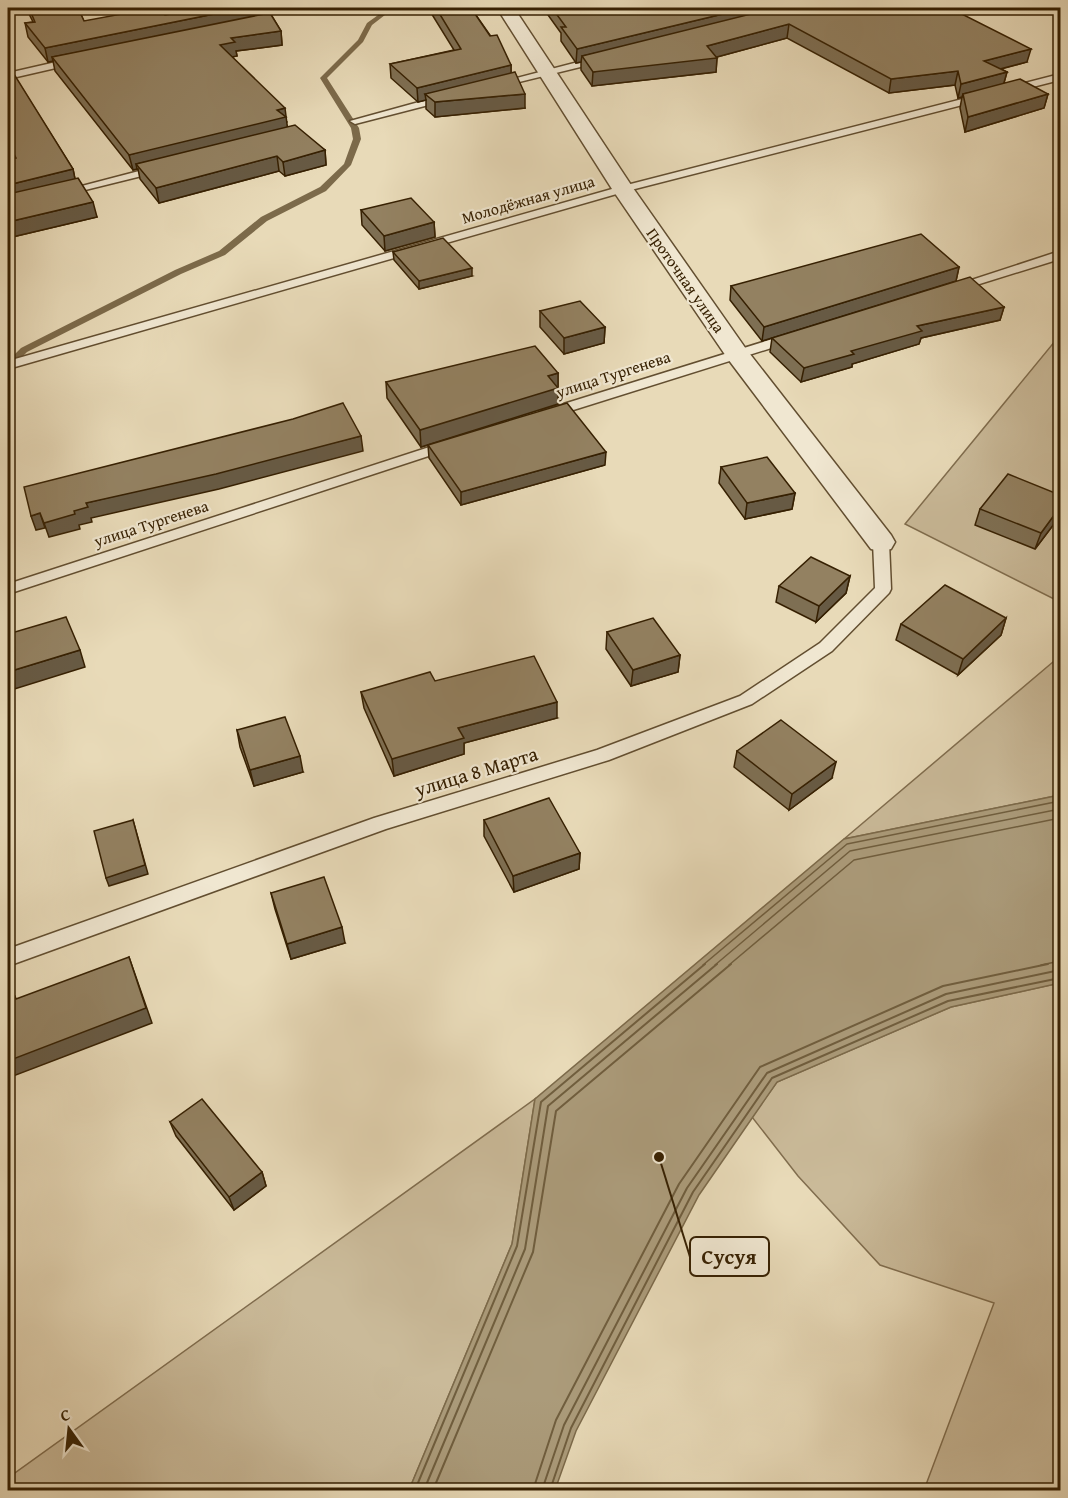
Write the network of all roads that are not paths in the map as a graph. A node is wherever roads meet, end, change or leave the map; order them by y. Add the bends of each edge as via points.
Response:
1 (506, 8) edge
2 (613, 56) edge
3 (93, 57) edge
4 (547, 72) junction
5 (8, 76) edge
6 (1060, 77) edge
7 (479, 89) edge
8 (457, 95) edge
9 (355, 120) dead end
10 (169, 166) edge
11 (623, 189) junction
12 (54, 195) edge
13 (1060, 255) edge
14 (938, 292) edge
15 (804, 333) edge
16 (737, 354) junction
17 (8, 365) edge
18 (535, 418) edge
19 (467, 439) edge
20 (881, 542) joint
21 (8, 590) edge
22 (8, 958) edge

1 - 4 street, Проточная улица
2 - 4 lane
3 - 5 lane
4 - 7 lane
4 - 11 street, Проточная улица
6 - 11 lane, Молодёжная улица
8 - 9 lane
10 - 12 lane
11 - 16 street, Проточная улица
11 - 17 lane, Молодёжная улица
13 - 14 lane
15 - 16 lane, улица Тургенева
16 - 18 lane, улица Тургенева
16 - 20 street, Проточная улица
19 - 21 lane, улица Тургенева
20 - 22 lane, улица 8 Марта via 883,589 826,647 746,700 603,755 381,823

